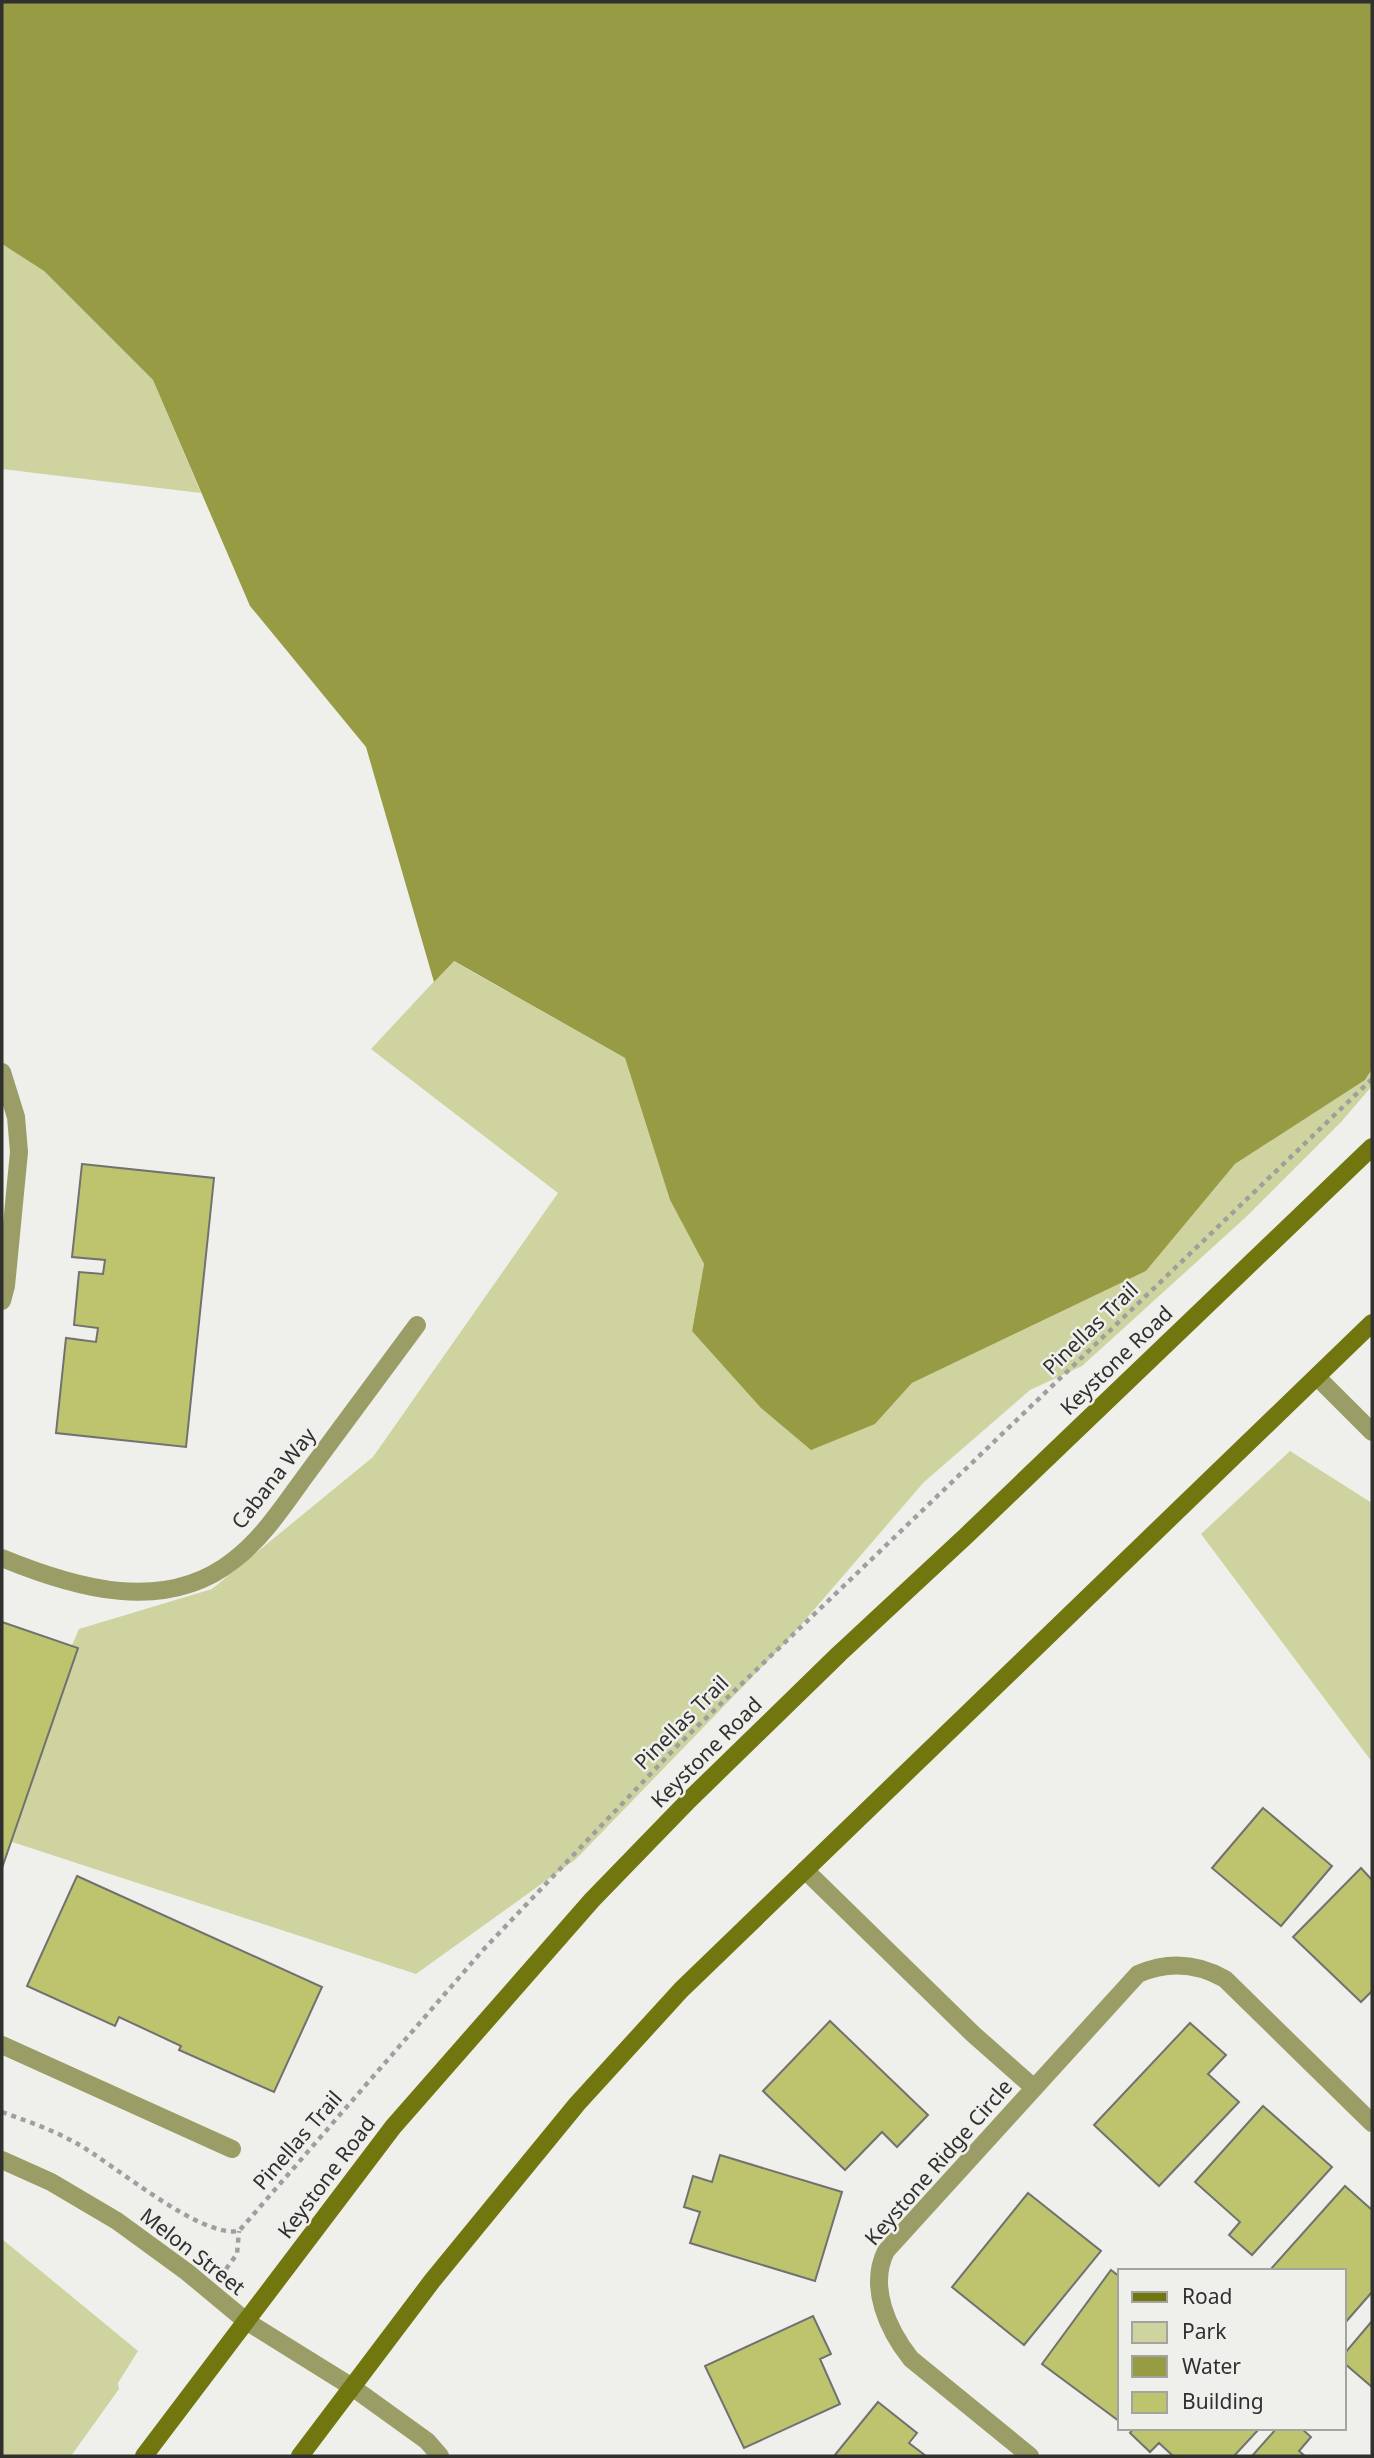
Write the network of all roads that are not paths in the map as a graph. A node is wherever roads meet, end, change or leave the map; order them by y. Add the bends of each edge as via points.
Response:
1 (2, 1073) edge
2 (1372, 1147) edge
3 (2, 1301) edge
4 (1372, 1323) edge
5 (417, 1325) dead end
6 (1317, 1377) junction
7 (1372, 1432) edge
8 (2, 1558) edge
9 (805, 1870) junction
10 (2, 2045) edge
11 (1033, 2087) junction
12 (1372, 2123) edge
13 (232, 2149) dead end
14 (2, 2160) edge
15 (246, 2321) junction
16 (352, 2387) junction
17 (144, 2456) edge
18 (300, 2456) edge
19 (440, 2456) edge
20 (1030, 2456) edge

1 - 3 street via 16,1117 19,1152
2 - 15 main road, Keystone Road via 829,1664 592,1900 393,2127
4 - 6 main road
5 - 8 street, Cabana Way via 267,1527 234,1561 212,1575 162,1591 117,1592 76,1584
6 - 7 street
6 - 9 main road
9 - 11 street, Keystone Ridge Circle
9 - 16 main road via 681,1990 577,2105 432,2281
10 - 13 street
11 - 12 street, Keystone Ridge Circle via 1138,1974 1154,1967 1193,1966 1225,1979
11 - 20 street, Keystone Ridge Circle via 886,2252 878,2275 888,2318 911,2359
14 - 15 street, Melon Street via 82,2199 163,2253
15 - 16 street, Melon Street
15 - 17 main road, Keystone Road
16 - 18 main road
16 - 19 street, Melon Street via 427,2441

